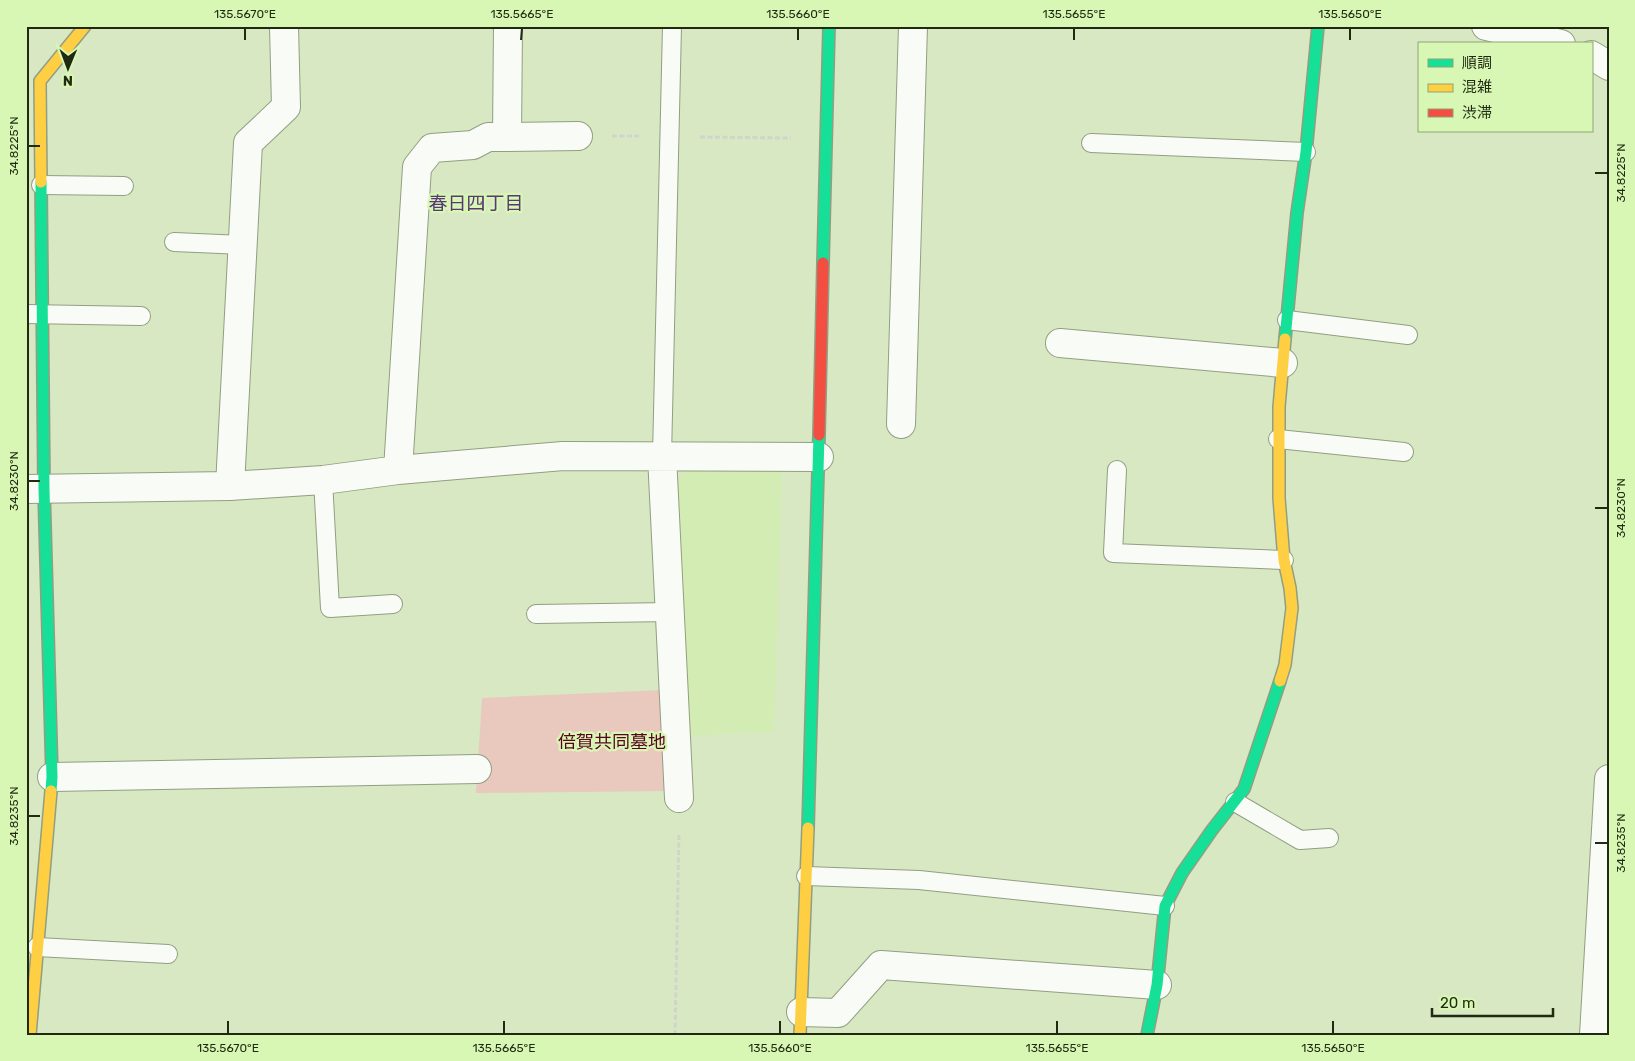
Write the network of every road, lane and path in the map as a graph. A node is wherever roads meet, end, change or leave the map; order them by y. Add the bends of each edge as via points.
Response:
1 (85, 26) edge
2 (284, 26) edge
3 (508, 26) edge
4 (672, 26) edge
5 (829, 26) edge
6 (913, 26) edge
7 (1318, 26) edge
8 (1486, 26) edge
9 (1520, 30) edge
10 (1555, 42) edge
11 (1592, 56) edge
12 (1609, 66) edge
13 (578, 136) joint
14 (507, 137) junction
15 (669, 137) junction
16 (827, 138) junction
17 (1092, 143) dead end
18 (1306, 152) junction
19 (41, 185) junction
20 (124, 186) dead end
21 (174, 242) dead end
22 (243, 244) junction
23 (34, 314) edge
24 (141, 316) dead end
25 (1287, 320) junction
26 (1408, 335) dead end
27 (1060, 343) dead end
28 (1283, 362) junction
29 (901, 424) dead end
30 (1278, 439) junction
31 (1404, 452) dead end
32 (662, 456) junction
33 (818, 457) junction
34 (398, 470) junction
35 (1117, 470) dead end
36 (323, 480) junction
37 (230, 486) junction
38 (35, 489) edge
39 (1284, 560) junction
40 (393, 604) dead end
41 (670, 612) junction
42 (536, 614) dead end
43 (477, 769) dead end
44 (52, 777) junction
45 (1609, 778) edge
46 (679, 798) joint
47 (1235, 802) junction
48 (1328, 838) dead end
49 (1606, 844) edge
50 (806, 876) junction
51 (1166, 906) junction
52 (38, 947) junction
53 (168, 954) dead end
54 (1157, 985) junction
55 (800, 1023) edge
56 (30, 1035) edge
57 (675, 1035) edge
58 (1147, 1035) edge
59 (1594, 1035) edge

1 - 19 street via 40,81
2 - 22 street via 286,107 248,144
3 - 14 street
4 - 15 lane
5 - 16 street
6 - 29 street
7 - 18 street
8 - 9 street
9 - 10 street
11 - 12 street
13 - 14 street
13 - 15 path
14 - 34 street via 488,137 472,145 432,148 417,167
15 - 16 path
15 - 32 lane
16 - 33 street
17 - 18 lane
18 - 25 street
19 - 20 lane
19 - 23 street
21 - 22 lane
22 - 37 street
23 - 24 lane
23 - 38 street
25 - 26 lane
25 - 28 street
27 - 28 street
28 - 30 street
30 - 31 lane
30 - 39 street
32 - 33 street
32 - 34 street via 563,456
32 - 41 street
33 - 50 street
34 - 36 street
35 - 39 lane via 1113,553
36 - 37 street
36 - 40 lane via 330,608
37 - 38 street
38 - 44 street
39 - 47 street via 1292,608 1285,666 1244,789
41 - 42 lane
41 - 46 street
43 - 44 street
44 - 52 street
45 - 49 street
46 - 57 path
47 - 48 lane via 1300,840
47 - 51 street via 1182,873
49 - 59 street
50 - 51 lane via 919,880
50 - 55 street
51 - 54 street
52 - 53 lane
52 - 56 street
54 - 55 street via 881,965 838,1013
54 - 58 street

